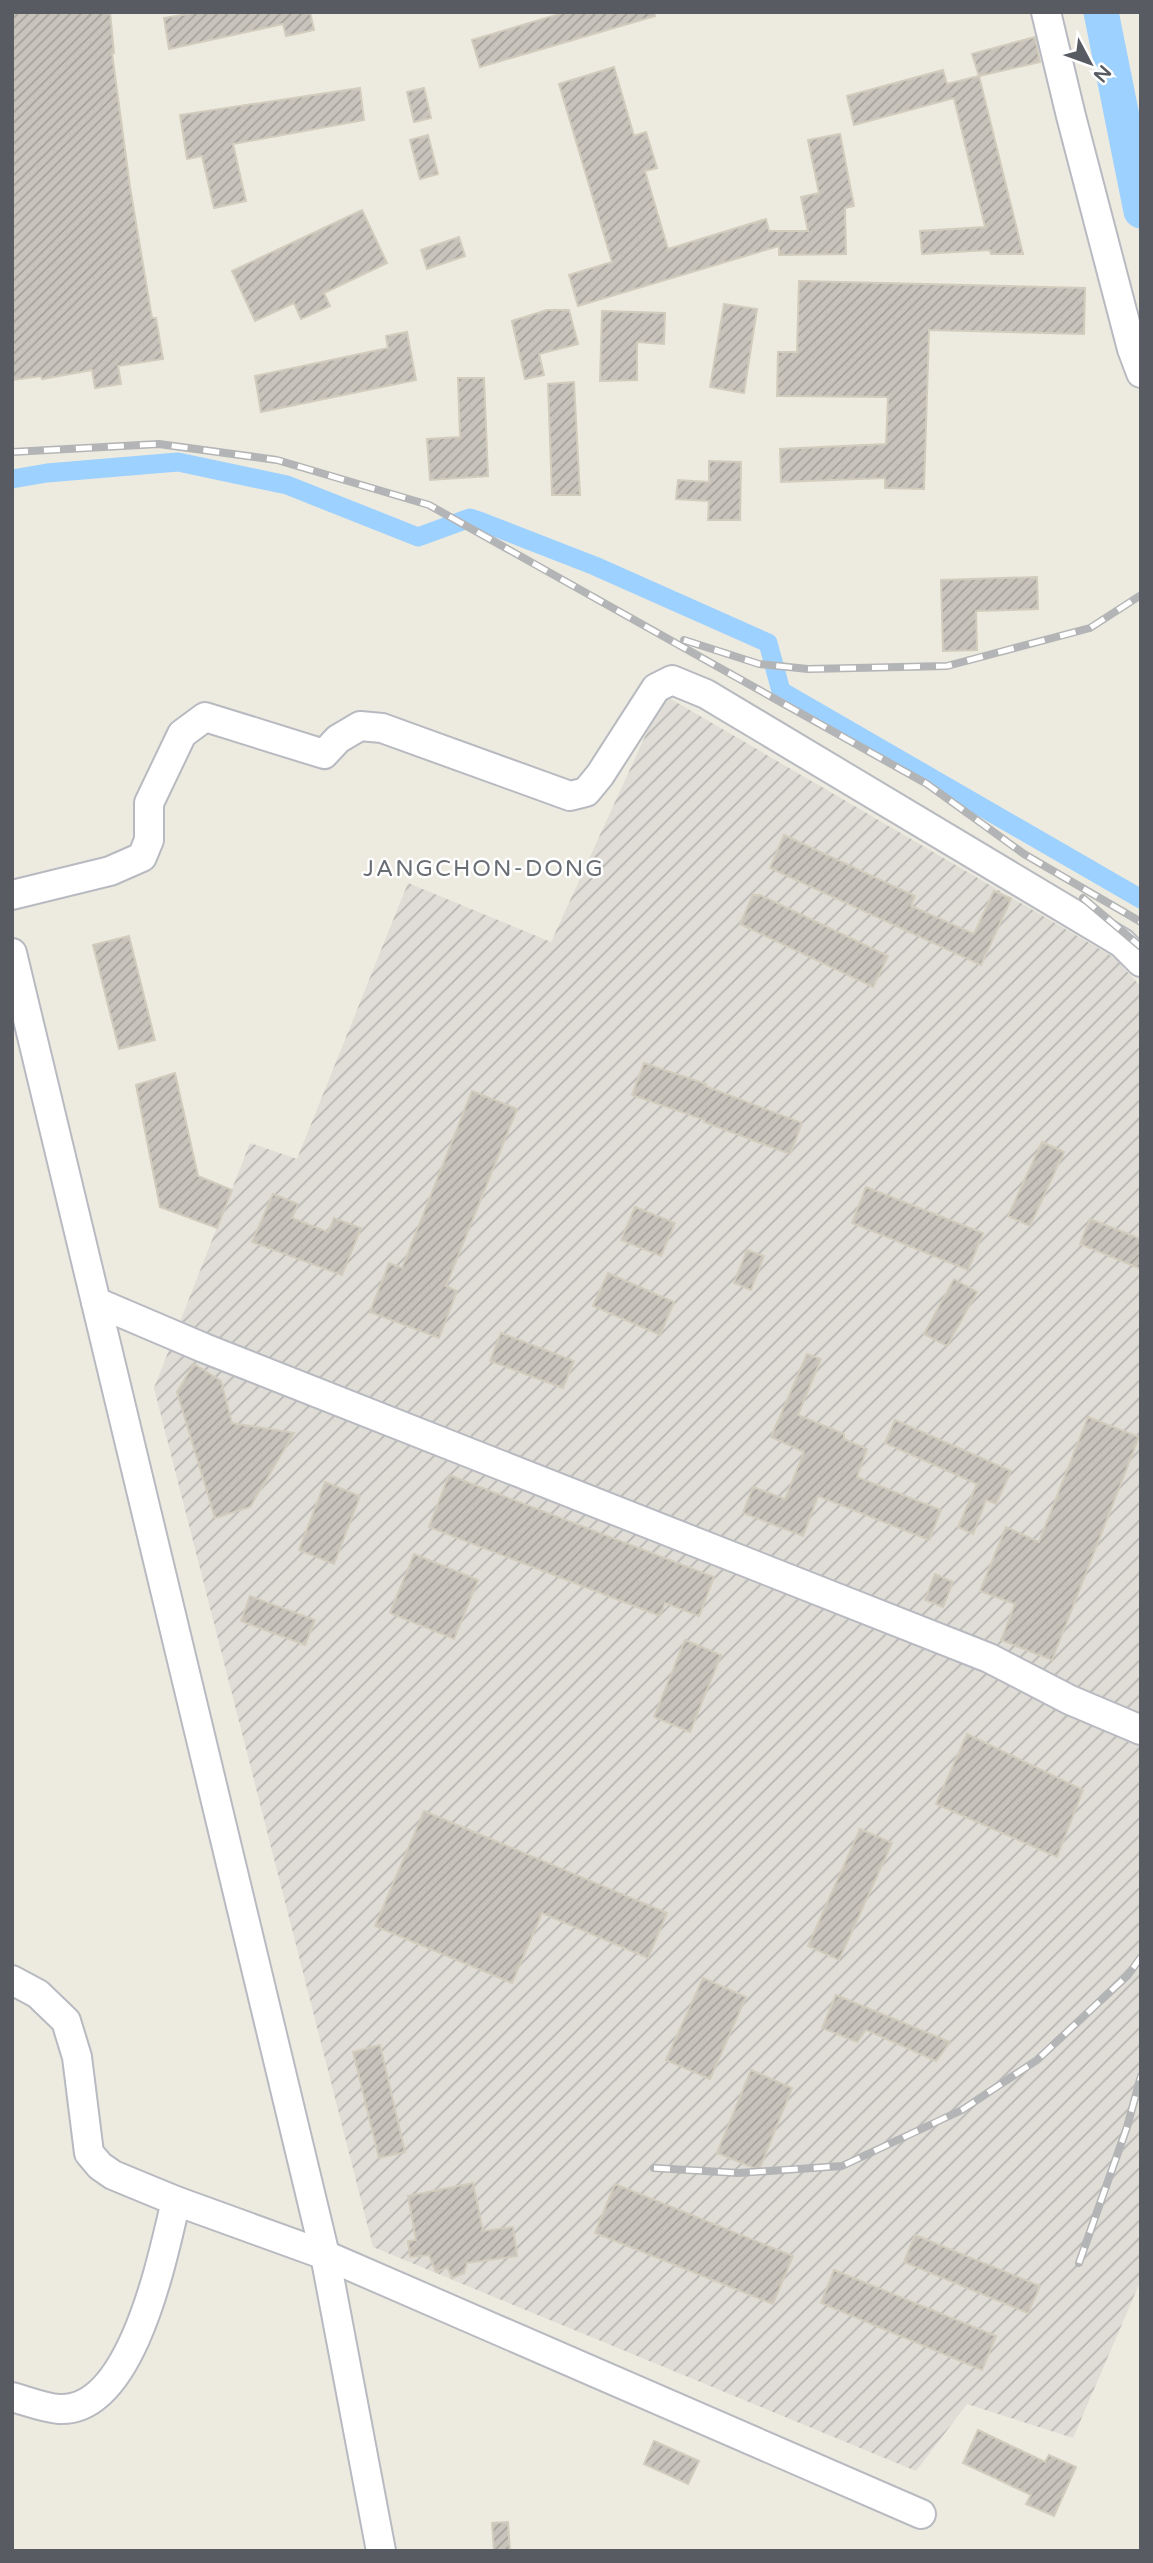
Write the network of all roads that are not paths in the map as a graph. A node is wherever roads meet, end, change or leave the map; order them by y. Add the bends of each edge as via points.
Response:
1 (1046, 12) edge
2 (1141, 373) edge
3 (12, 895) edge
4 (12, 953) edge
5 (1141, 962) edge
6 (96, 1302) junction
7 (1141, 1730) edge
8 (12, 1980) edge
9 (176, 2201) junction
10 (325, 2255) junction
11 (12, 2397) edge
12 (921, 2514) dead end
13 (381, 2551) edge

1 - 2 street via 1121,311
3 - 5 street via 110,871 142,857 149,840 149,803 182,734 205,717 324,754 360,726 382,728 570,796 586,792 656,688 672,680 706,694 1122,943
4 - 6 street
6 - 7 street via 989,1658
6 - 10 street
8 - 9 street via 38,1994 66,2021 77,2057 89,2153 113,2175
9 - 10 street
9 - 11 street via 149,2307 127,2358 103,2390 80,2405 60,2409
10 - 12 street
10 - 13 street

